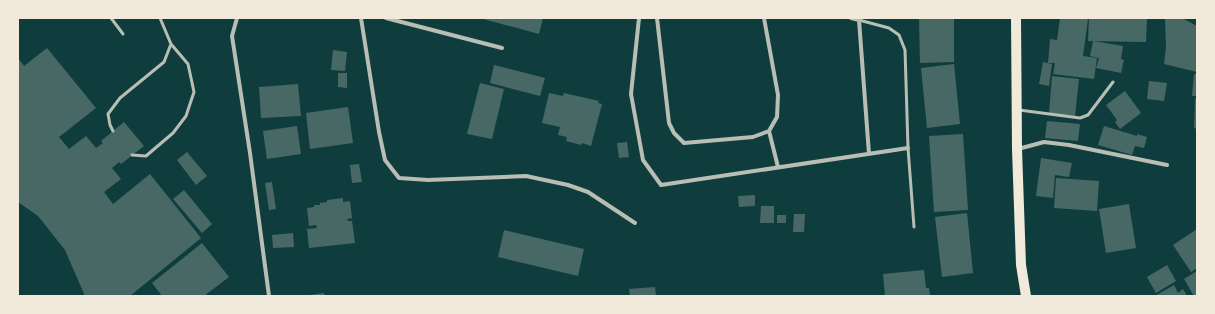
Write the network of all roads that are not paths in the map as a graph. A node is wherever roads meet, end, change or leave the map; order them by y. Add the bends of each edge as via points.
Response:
1 (111, 18) edge
2 (237, 18) edge
3 (361, 18) edge
4 (386, 18) edge
5 (639, 18) edge
6 (657, 18) edge
7 (764, 18) edge
8 (851, 18) edge
9 (1016, 18) edge
10 (161, 19) edge
11 (858, 20) junction
12 (123, 34) dead end
13 (171, 44) junction
14 (502, 48) dead end
15 (1113, 82) dead end
16 (1017, 109) junction
17 (113, 131) dead end
18 (769, 131) junction
19 (908, 148) junction
20 (1017, 149) junction
21 (868, 154) junction
22 (132, 155) dead end
23 (1167, 165) dead end
24 (778, 167) junction
25 (635, 223) dead end
26 (914, 227) dead end
27 (269, 296) edge
28 (1026, 296) edge

1 - 12 lane
2 - 27 street via 232,36
3 - 25 street via 385,160 399,178 428,180 526,176 588,192
4 - 14 street
5 - 24 street via 631,94 644,160 661,185
6 - 18 street via 669,123 674,133 684,143 753,137
7 - 18 street via 778,95 777,117
8 - 11 street
9 - 16 main road
10 - 13 lane
11 - 19 lane via 889,28 899,35 905,50
11 - 21 street
13 - 17 lane via 164,62 120,98 108,114
13 - 22 lane via 188,64 194,92 186,116 174,133 152,152 146,156
15 - 16 lane via 1088,114 1080,118
16 - 20 main road
18 - 24 street
19 - 21 street
19 - 26 lane
20 - 23 street via 1044,142
20 - 28 main road via 1022,265
21 - 24 street

